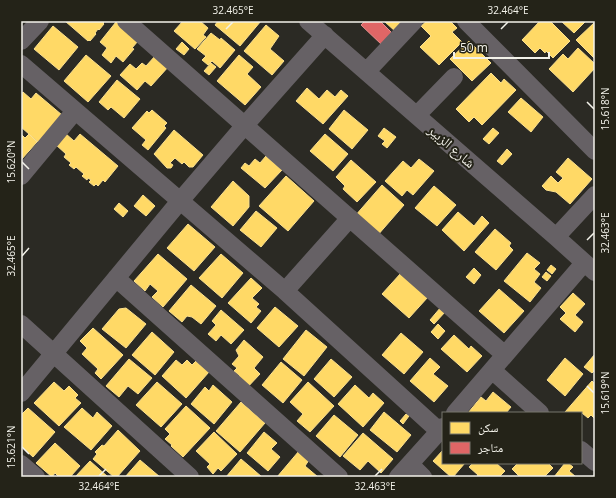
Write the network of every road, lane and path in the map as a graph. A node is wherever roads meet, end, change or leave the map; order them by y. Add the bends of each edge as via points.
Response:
1 (40, 21) edge
2 (126, 21) edge
3 (308, 21) edge
4 (414, 21) edge
5 (466, 21) edge
6 (325, 35) junction
7 (21, 41) edge
8 (367, 71) junction
9 (24, 72) edge
10 (454, 77) dead end
11 (75, 111) junction
12 (417, 115) junction
13 (245, 125) junction
14 (593, 144) edge
15 (21, 176) edge
16 (595, 196) edge
17 (180, 201) junction
18 (350, 218) junction
19 (556, 237) junction
20 (590, 268) edge
21 (116, 278) junction
22 (285, 291) junction
23 (21, 324) edge
24 (54, 353) junction
25 (506, 355) junction
26 (492, 370) junction
27 (21, 393) edge
28 (456, 412) edge
29 (539, 412) edge
30 (441, 429) edge
31 (582, 451) edge
32 (595, 462) edge
33 (21, 464) edge
34 (404, 471) edge
35 (36, 477) edge
36 (190, 477) edge
37 (339, 477) edge
38 (423, 477) edge

1 - 7 street
2 - 13 street
3 - 6 street, شارع الزبير
4 - 8 street
5 - 14 street
6 - 8 street, شارع الزبير
6 - 13 street
8 - 12 street, شارع الزبير
9 - 11 street
10 - 12 street
11 - 15 street
11 - 17 street
12 - 19 street, شارع الزبير
13 - 17 street
13 - 18 street
16 - 19 street
17 - 21 street
17 - 22 street
18 - 22 street
18 - 25 street
19 - 20 street, شارع الزبير
20 - 25 street
21 - 24 street
21 - 37 street
22 - 30 street
23 - 24 street
24 - 27 street
24 - 36 street
25 - 26 street
26 - 28 street
26 - 29 street
30 - 34 street
31 - 32 street
33 - 35 street
34 - 38 street

